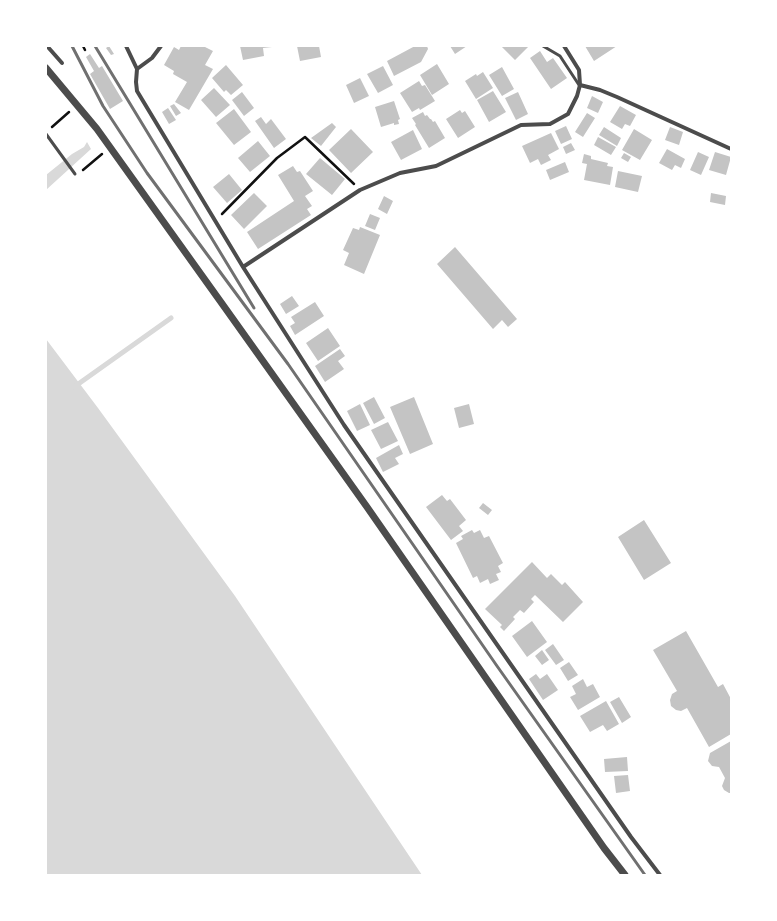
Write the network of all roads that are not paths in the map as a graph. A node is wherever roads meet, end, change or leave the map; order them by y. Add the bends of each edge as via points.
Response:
1 (47, 46) edge
2 (126, 46) edge
3 (161, 46) edge
4 (543, 46) edge
5 (564, 46) edge
6 (62, 63) dead end
7 (46, 68) edge
8 (137, 69) junction
9 (580, 85) junction
10 (46, 134) edge
11 (731, 149) edge
12 (75, 174) dead end
13 (242, 267) junction
14 (625, 875) edge
15 (660, 875) edge

1 - 6 street
2 - 8 street
3 - 8 street via 152,58
4 - 9 lane via 560,56
5 - 9 street via 579,70
7 - 14 street via 97,129 214,292
8 - 13 street via 137,91
9 - 11 street via 617,97
9 - 13 street via 568,114 550,124 521,126 436,166 400,173 360,190
10 - 12 lane
13 - 15 street via 344,425

